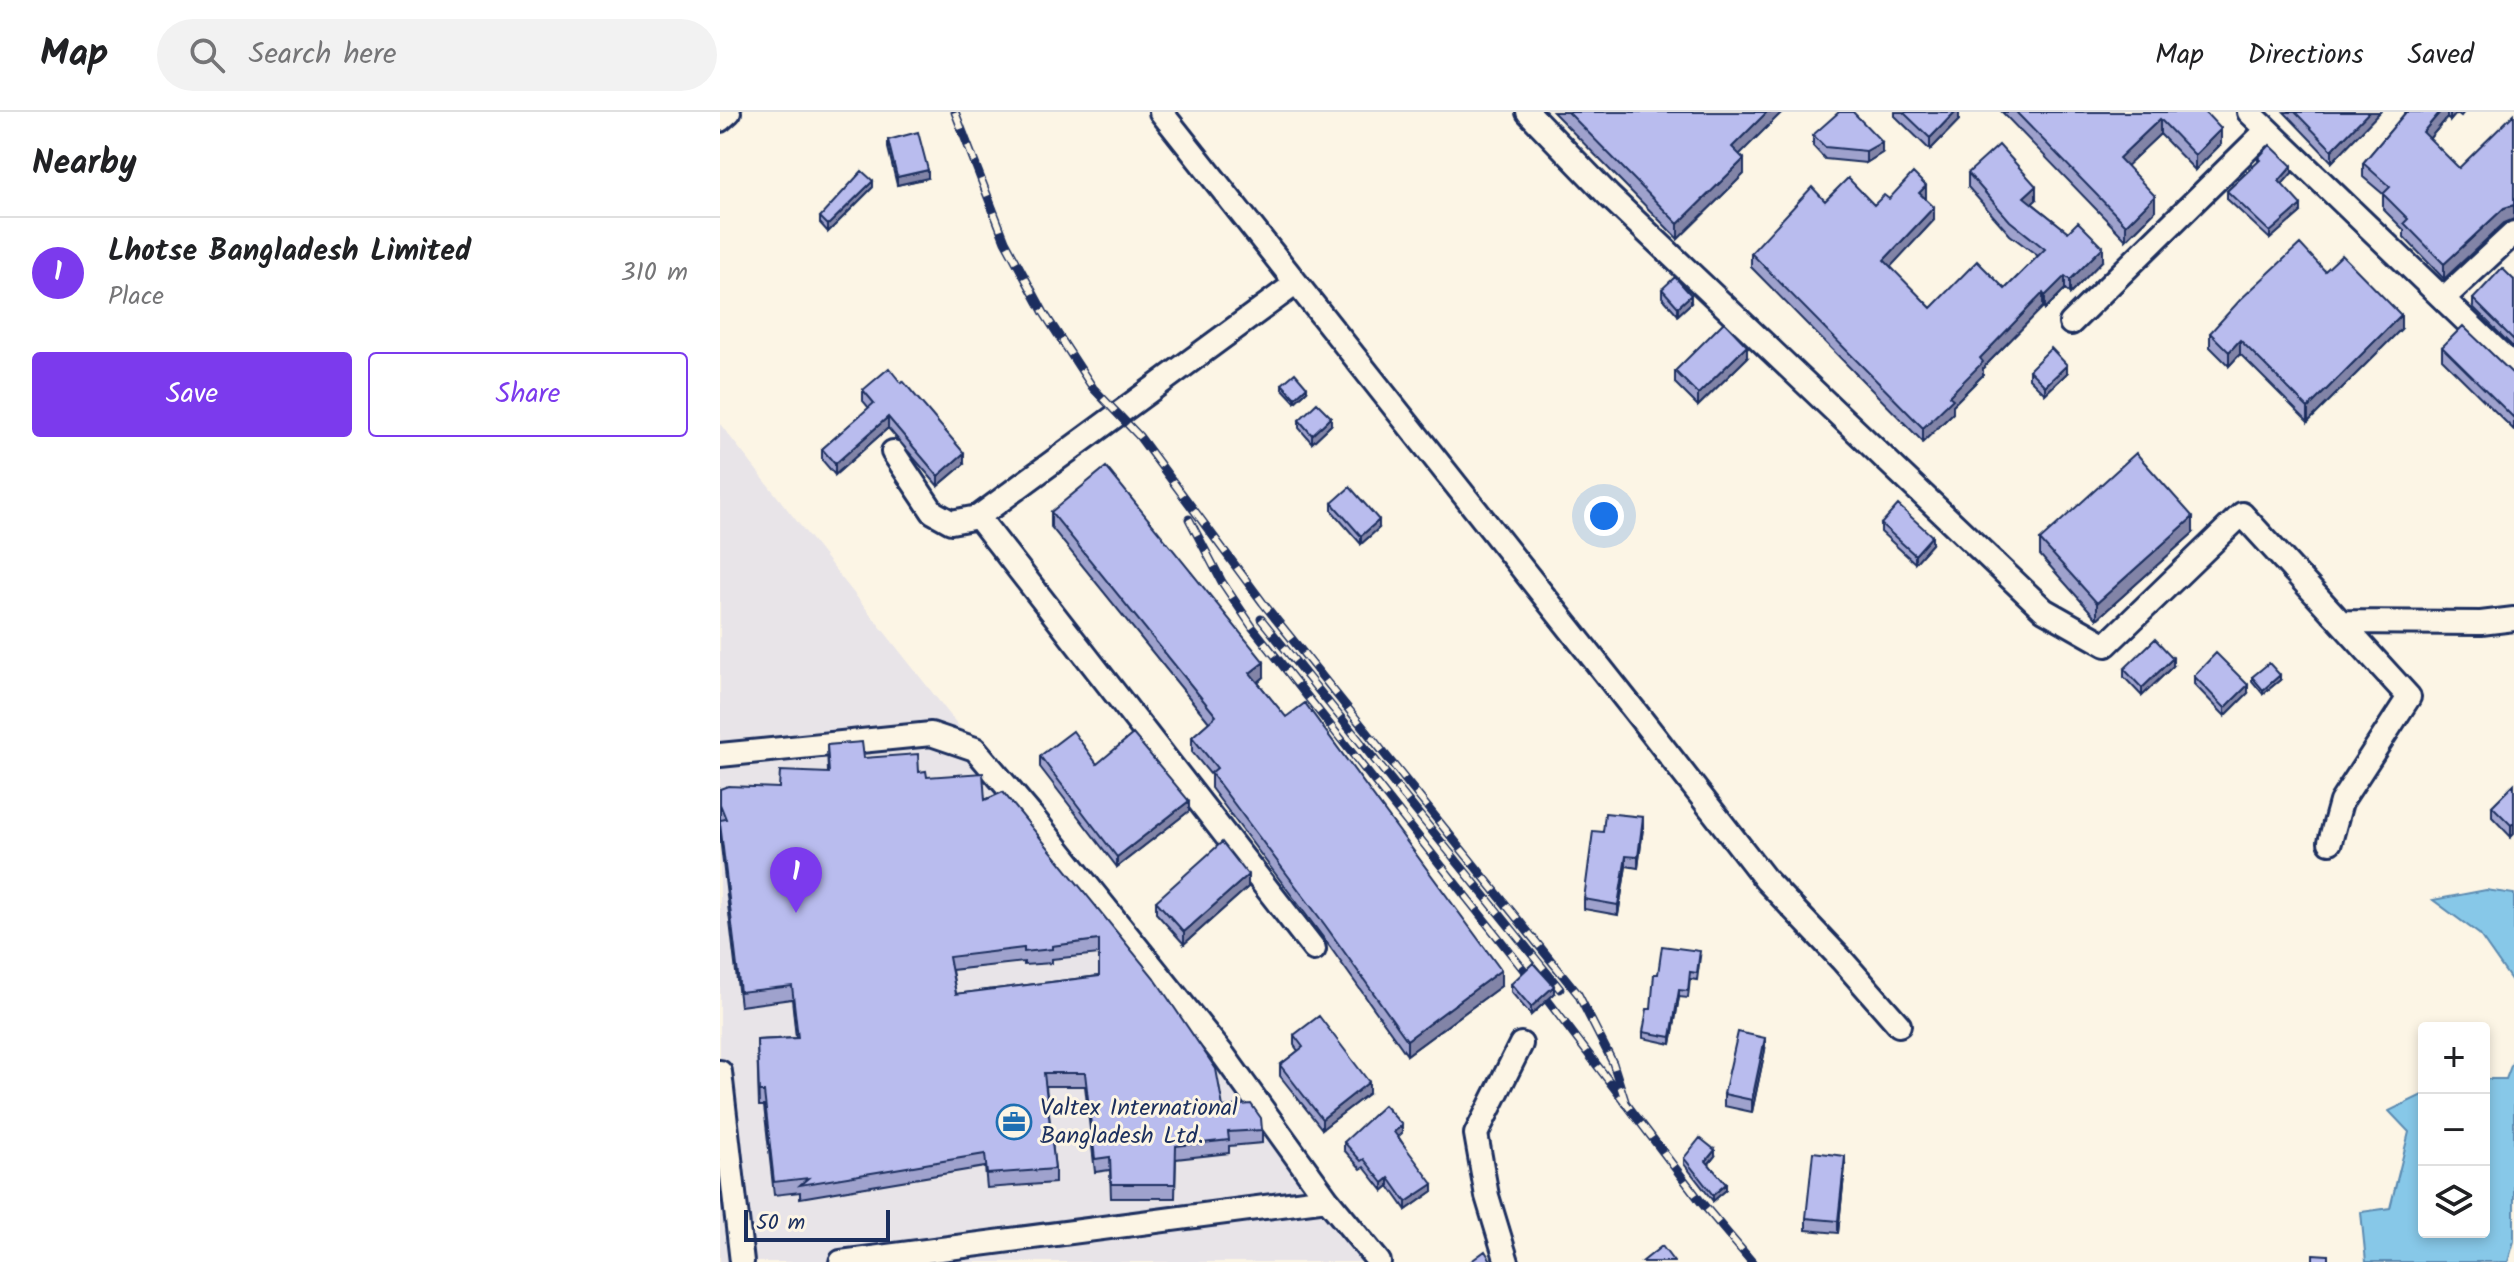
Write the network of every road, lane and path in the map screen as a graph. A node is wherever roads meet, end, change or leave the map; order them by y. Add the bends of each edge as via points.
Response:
1 (729, 112) edge
2 (1161, 112) edge
3 (1528, 112) edge
4 (2249, 112) edge
5 (720, 120) edge
6 (2267, 130) junction
7 (2514, 233) edge
8 (1295, 284) junction
9 (2444, 298) junction
10 (2071, 323) dead end
11 (2514, 367) edge
12 (893, 452) dead end
13 (978, 517) junction
14 (2514, 619) edge
15 (2341, 622) junction
16 (720, 755) edge
17 (2330, 842) dead end
18 (1314, 949) dead end
19 (1899, 1025) dead end
20 (1521, 1044) dead end
21 (720, 1072) edge
22 (1327, 1199) junction
23 (742, 1262) edge
24 (841, 1262) edge
25 (1379, 1262) edge
26 (1507, 1262) edge

1 - 5 street
2 - 8 street
3 - 15 street via 1609,196 2044,610 2106,645 2242,514
4 - 6 street
6 - 9 street
6 - 10 street
7 - 9 street
8 - 13 street
8 - 19 street via 1766,880
9 - 11 street
12 - 13 street via 933,512 951,522
13 - 18 street
14 - 15 street
15 - 17 street via 2409,697 2341,802
16 - 22 street via 931,734 975,749 1224,1056
20 - 26 street via 1476,1134
21 - 23 street
22 - 24 street
22 - 25 street

